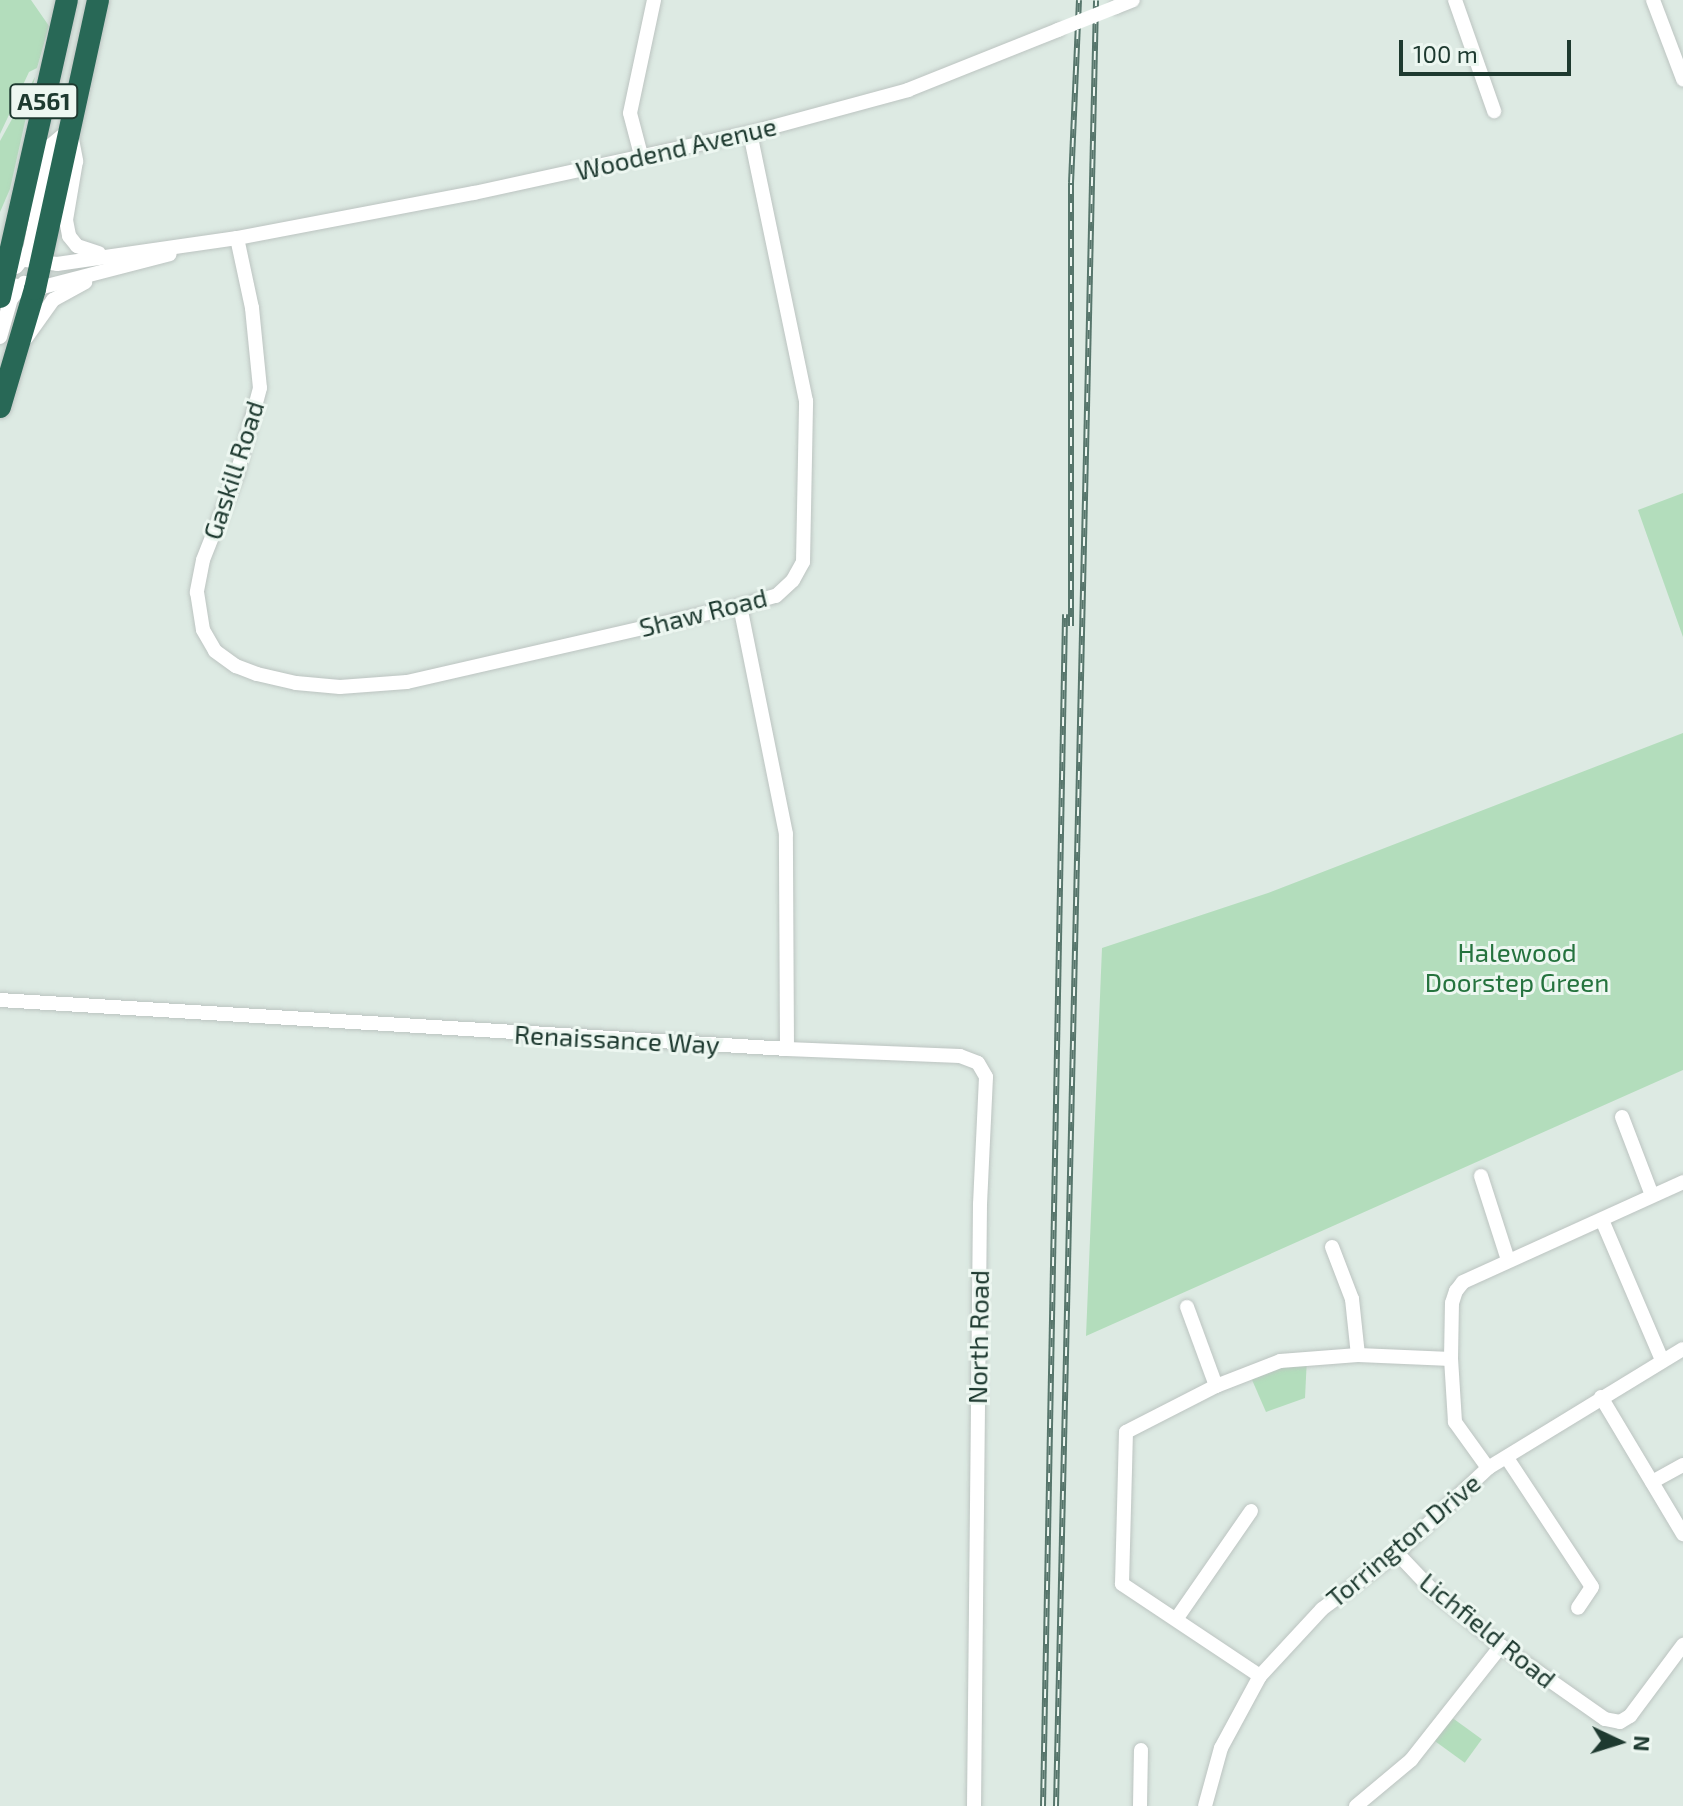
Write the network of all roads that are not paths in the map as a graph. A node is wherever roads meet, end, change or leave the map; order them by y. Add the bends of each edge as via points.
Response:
1 (67, 0) edge
2 (98, 0) edge
3 (654, 0) edge
4 (1133, 0) edge
5 (1455, 0) edge
6 (1653, 0) edge
7 (1681, 69) edge
8 (1494, 111) dead end
9 (70, 129) junction
10 (750, 133) junction
11 (641, 155) junction
12 (22, 202) junction
13 (0, 233) edge
14 (237, 238) junction
15 (205, 243) junction
16 (115, 255) junction
17 (17, 260) edge
18 (127, 268) junction
19 (12, 288) edge
20 (0, 337) edge
21 (14, 360) junction
22 (0, 407) edge
23 (740, 606) junction
24 (215, 651) joint
25 (0, 1000) edge
26 (787, 1049) junction
27 (1622, 1117) dead end
28 (1481, 1176) dead end
29 (1683, 1182) edge
30 (1652, 1195) junction
31 (1602, 1220) junction
32 (1332, 1247) dead end
33 (1508, 1260) junction
34 (1187, 1307) dead end
35 (1683, 1349) edge
36 (1358, 1355) junction
37 (1451, 1359) junction
38 (1662, 1360) junction
39 (1216, 1386) junction
40 (1601, 1397) junction
41 (1507, 1458) junction
42 (1683, 1465) edge
43 (1488, 1468) junction
44 (1652, 1482) junction
45 (1251, 1511) dead end
46 (1683, 1534) edge
47 (1397, 1553) junction
48 (1578, 1608) dead end
49 (1177, 1618) junction
50 (1683, 1645) edge
51 (1501, 1646) junction
52 (1260, 1676) junction
53 (1141, 1750) dead end
54 (974, 1806) edge
55 (1140, 1806) edge
56 (1205, 1806) edge
57 (1356, 1806) edge

1 - 12 highway, A561
2 - 9 highway, A561
3 - 11 street via 630,113
4 - 10 street, Woodend Avenue, bridge via 908,90
5 - 8 street
6 - 7 street
9 - 16 street via 76,161 66,220 69,236 88,252
9 - 17 highway, A561
10 - 11 street, Woodend Avenue
10 - 23 street, Shaw Road via 806,401 803,562 776,596
11 - 14 street, Woodend Avenue
12 - 13 street
12 - 17 highway, A561
14 - 15 street, Woodend Avenue
14 - 24 street, Gaskill Road via 261,373 237,474 203,560 197,592 203,630
15 - 16 street, Woodend Avenue
15 - 18 street, Woodend Avenue
16 - 17 street, Woodend Avenue
17 - 19 highway, A561
17 - 19 highway, A561
18 - 19 street, Woodend Avenue
18 - 21 street via 53,300
19 - 20 street, A561
19 - 21 highway, A561
21 - 22 highway, A561
23 - 24 street, Shaw Road via 407,682 340,687 296,683 236,666
23 - 26 street via 786,834
25 - 26 street, Renaissance Way
26 - 54 street, North Road via 960,1056 978,1063 986,1077
27 - 30 street
28 - 33 street
29 - 30 street
30 - 31 street
31 - 33 street
31 - 38 street
32 - 36 street via 1352,1299
33 - 37 street via 1463,1282 1456,1291
34 - 39 street
35 - 38 street, Torrington Drive
36 - 37 street
36 - 39 street via 1280,1361
37 - 43 street via 1455,1422
38 - 40 street, Torrington Drive
39 - 49 street via 1126,1432 1122,1584
40 - 41 street, Torrington Drive
40 - 44 street
41 - 43 street, Torrington Drive
41 - 48 street via 1592,1587
42 - 44 street
43 - 47 street, Torrington Drive
44 - 46 street
45 - 49 street
47 - 51 street, Lichfield Road via 1434,1592
47 - 52 street, Torrington Drive via 1322,1609
49 - 52 street
50 - 51 street, Lichfield Road via 1630,1716 1614,1722
51 - 57 street via 1411,1760
52 - 56 street, Torrington Drive via 1221,1748
53 - 55 street

